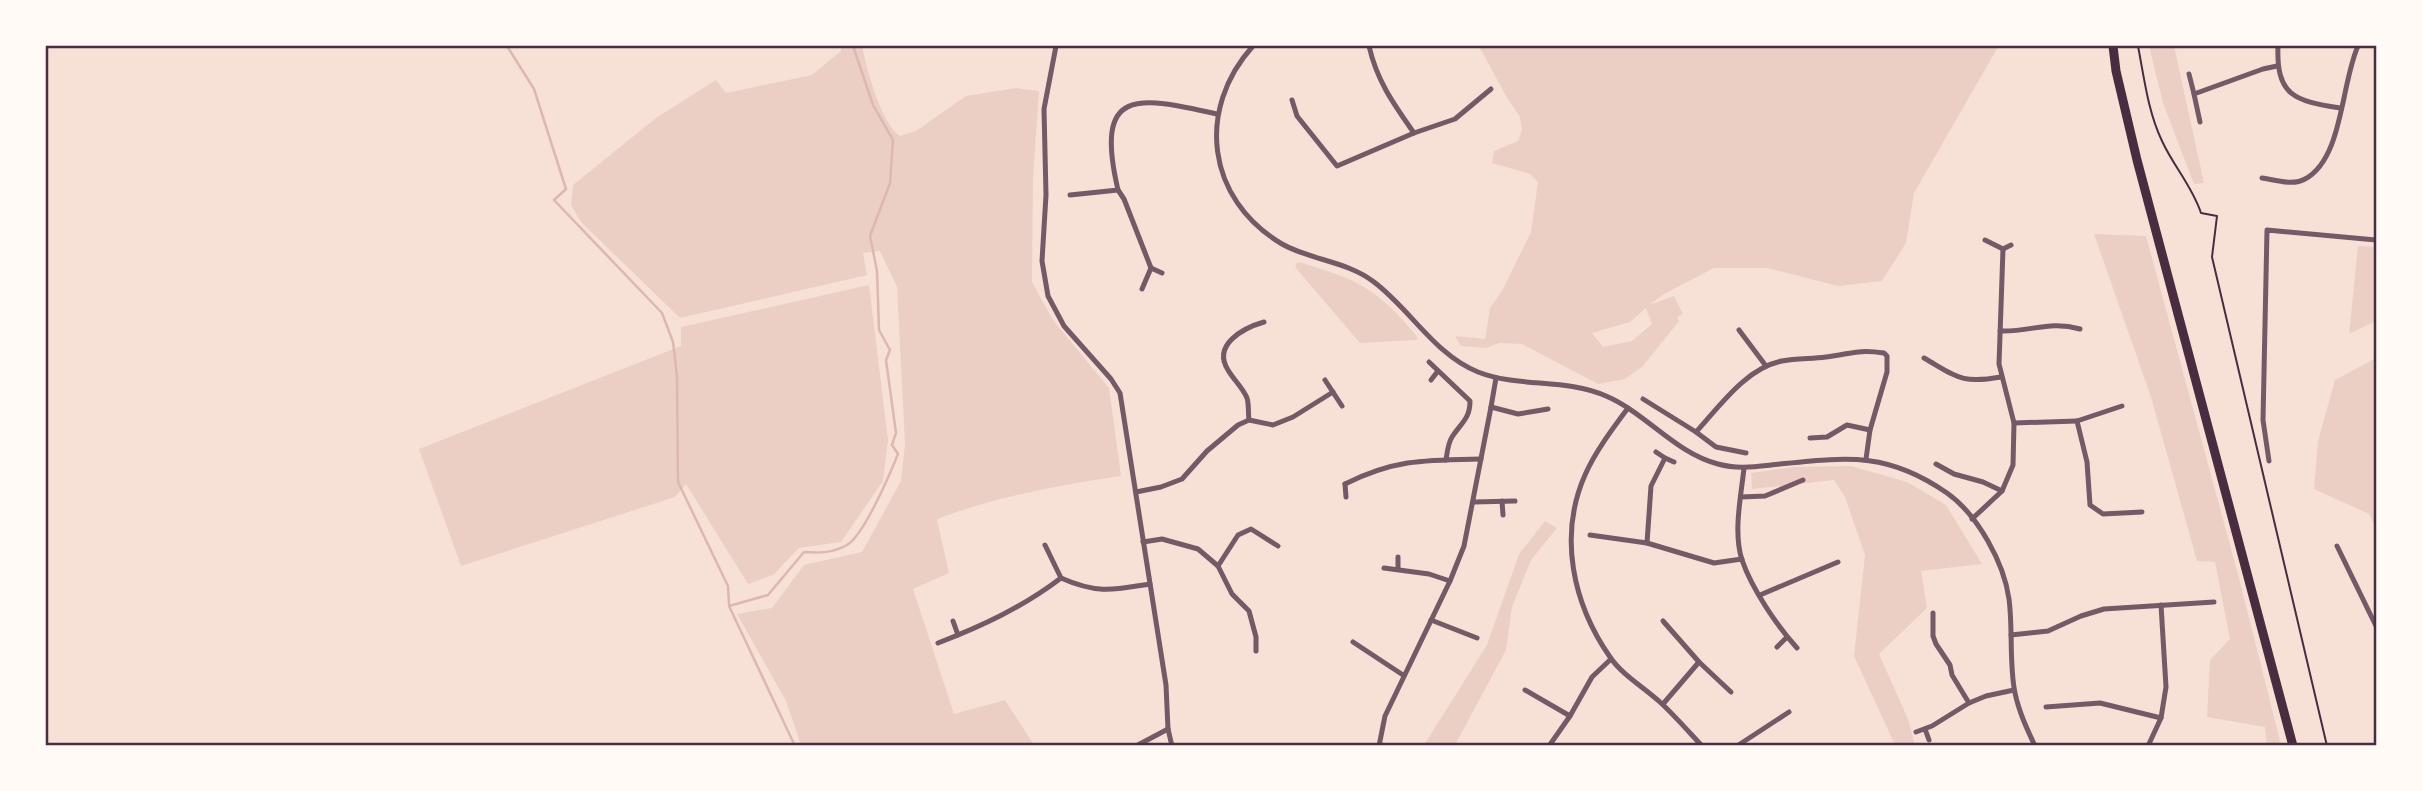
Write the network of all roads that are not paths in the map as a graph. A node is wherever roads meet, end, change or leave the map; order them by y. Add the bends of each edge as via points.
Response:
1 (1056, 46) edge
2 (1253, 46) edge
3 (1369, 46) edge
4 (2113, 46) edge
5 (2278, 46) edge
6 (2358, 46) edge
7 (2277, 66) junction
8 (2189, 74) dead end
9 (1491, 89) dead end
10 (2194, 94) junction
11 (1292, 100) dead end
12 (2340, 108) junction
13 (1217, 114) junction
14 (2200, 122) dead end
15 (1414, 133) junction
16 (2262, 178) dead end
17 (1118, 190) junction
18 (1070, 195) dead end
19 (1985, 240) dead end
20 (2376, 240) edge
21 (2011, 245) dead end
22 (2003, 249) junction
23 (1151, 268) junction
24 (1162, 273) dead end
25 (1142, 289) dead end
26 (1264, 322) dead end
27 (2080, 329) dead end
28 (1739, 330) dead end
29 (1753, 331) dead end
30 (2000, 331) junction
31 (1746, 338) junction
32 (1924, 358) dead end
33 (1429, 362) dead end
34 (1766, 366) junction
35 (1438, 371) junction
36 (2001, 377) junction
37 (1496, 378) junction
38 (1325, 380) dead end
39 (1431, 380) dead end
40 (1333, 392) junction
41 (1643, 398) dead end
42 (1342, 406) dead end
43 (2122, 406) dead end
44 (1492, 407) junction
45 (1628, 408) junction
46 (1548, 409) dead end
47 (1249, 420) junction
48 (2077, 421) junction
49 (2014, 423) junction
50 (1870, 430) junction
51 (1696, 432) junction
52 (1810, 438) dead end
53 (1656, 452) dead end
54 (1746, 453) dead end
55 (1665, 458) junction
56 (1866, 458) junction
57 (1481, 459) junction
58 (1446, 460) junction
59 (2269, 461) dead end
60 (1674, 462) dead end
61 (1936, 464) dead end
62 (1744, 468) junction
63 (1803, 480) dead end
64 (1337, 481) dead end
65 (1345, 484) junction
66 (2002, 491) junction
67 (1136, 492) junction
68 (1346, 497) dead end
69 (1741, 497) junction
70 (1515, 500) dead end
71 (1502, 501) junction
72 (1474, 502) junction
73 (2142, 512) dead end
74 (1503, 515) dead end
75 (1972, 519) junction
76 (1590, 535) dead end
77 (1143, 542) junction
78 (1647, 543) junction
79 (1045, 545) dead end
80 (1278, 546) dead end
81 (2337, 546) dead end
82 (1398, 557) dead end
83 (1742, 559) junction
84 (1838, 562) dead end
85 (1218, 566) junction
86 (1384, 568) dead end
87 (1398, 569) junction
88 (1061, 578) junction
89 (1450, 581) junction
90 (1150, 584) junction
91 (1760, 595) junction
92 (2214, 603) dead end
93 (2161, 604) junction
94 (1933, 613) dead end
95 (1431, 620) junction
96 (953, 621) dead end
97 (1663, 621) dead end
98 (2376, 626) edge
99 (958, 635) junction
100 (2011, 635) junction
101 (1787, 637) junction
102 (1477, 638) dead end
103 (1353, 642) dead end
104 (938, 643) dead end
105 (1777, 647) dead end
106 (1797, 648) dead end
107 (1256, 651) dead end
108 (1611, 659) junction
109 (1699, 662) junction
110 (1403, 675) junction
111 (1734, 682) dead end
112 (1726, 687) junction
113 (1525, 690) dead end
114 (2014, 690) junction
115 (1731, 692) dead end
116 (1969, 703) junction
117 (1663, 704) junction
118 (2046, 707) dead end
119 (1789, 712) dead end
120 (1570, 716) junction
121 (2161, 718) junction
122 (1168, 729) junction
123 (1926, 729) junction
124 (1916, 732) dead end
125 (1929, 740) dead end
126 (1136, 746) edge
127 (1172, 746) edge
128 (1379, 746) edge
129 (1549, 746) edge
130 (1702, 746) edge
131 (1737, 746) edge
132 (2035, 746) edge
133 (2148, 746) edge
134 (2293, 746) edge

1 - 67 street via 1044,109 1042,261 1048,296 1064,326 1120,393
2 - 13 street via 1233,72
3 - 15 street via 1385,92
4 - 134 main road via 2137,160
5 - 7 street
6 - 12 street
7 - 10 street
7 - 12 street via 2286,90 2295,98
8 - 10 street
9 - 15 street via 1455,119
10 - 14 street
11 - 15 street via 1297,116 1337,166
12 - 16 street via 2337,133 2324,161 2305,180
13 - 17 street via 1169,104 1122,109 1113,122 1110,139
13 - 37 street via 1224,177 1246,214 1284,245 1370,279 1455,359
17 - 18 street
17 - 23 street
19 - 22 street
20 - 59 street via 2267,230 2263,420
21 - 22 street
22 - 30 street
23 - 24 street
23 - 25 street
26 - 47 street via 1234,336 1224,350 1223,362 1247,397
27 - 30 street via 2051,324 2021,332
28 - 31 street
29 - 31 street
30 - 36 street
31 - 34 street
32 - 36 street via 1962,379
33 - 35 street
34 - 50 street via 1859,350 1884,353 1887,372
34 - 51 street via 1747,379
35 - 39 street
35 - 58 street via 1469,401 1470,409 1451,438
36 - 49 street
37 - 44 street
37 - 45 street via 1596,392
38 - 40 street
40 - 42 street
40 - 47 street via 1273,425
41 - 51 street
43 - 48 street
44 - 46 street via 1518,414
44 - 57 street
45 - 62 street via 1695,455
45 - 108 street via 1585,474 1571,541 1575,586
47 - 67 street via 1207,451 1182,479
48 - 49 street
48 - 73 street via 2087,462 2090,505 2103,514
49 - 66 street via 2013,465
50 - 52 street via 1847,425 1827,437
50 - 56 street
51 - 54 street via 1716,447
53 - 55 street
55 - 60 street
55 - 78 street via 1651,486
56 - 62 street
56 - 75 street via 1915,473 1951,496
57 - 58 street
57 - 72 street
58 - 65 street via 1390,465
61 - 66 street
62 - 69 street
63 - 69 street via 1765,496
64 - 65 street
65 - 68 street
66 - 75 street
67 - 77 street
69 - 83 street
70 - 71 street
71 - 72 street
71 - 74 street
72 - 89 street
75 - 100 street via 1987,538 2003,575
76 - 78 street
77 - 85 street via 1162,539 1198,549
77 - 90 street
78 - 83 street via 1714,563
79 - 88 street
80 - 85 street via 1251,529 1238,535
81 - 98 street
82 - 87 street
83 - 91 street
84 - 91 street
85 - 107 street via 1231,594 1249,611
86 - 87 street
87 - 89 street
88 - 90 street via 1097,590
88 - 99 street via 995,620
89 - 95 street
90 - 122 street
91 - 101 street
92 - 93 street
93 - 100 street via 2094,611 2048,631
93 - 121 street via 2166,687
94 - 116 street via 1936,644
95 - 102 street
95 - 110 street
96 - 99 street
97 - 109 street
99 - 104 street
100 - 114 street
101 - 105 street
101 - 106 street
103 - 110 street
108 - 117 street
108 - 120 street via 1592,677
109 - 112 street
109 - 117 street
110 - 128 street via 1385,716
111 - 112 street
112 - 115 street
113 - 120 street
114 - 116 street
114 - 132 street
116 - 123 street
117 - 130 street
118 - 121 street via 2099,703
119 - 131 street
120 - 129 street
121 - 133 street
122 - 126 street
122 - 127 street
123 - 124 street
123 - 125 street

